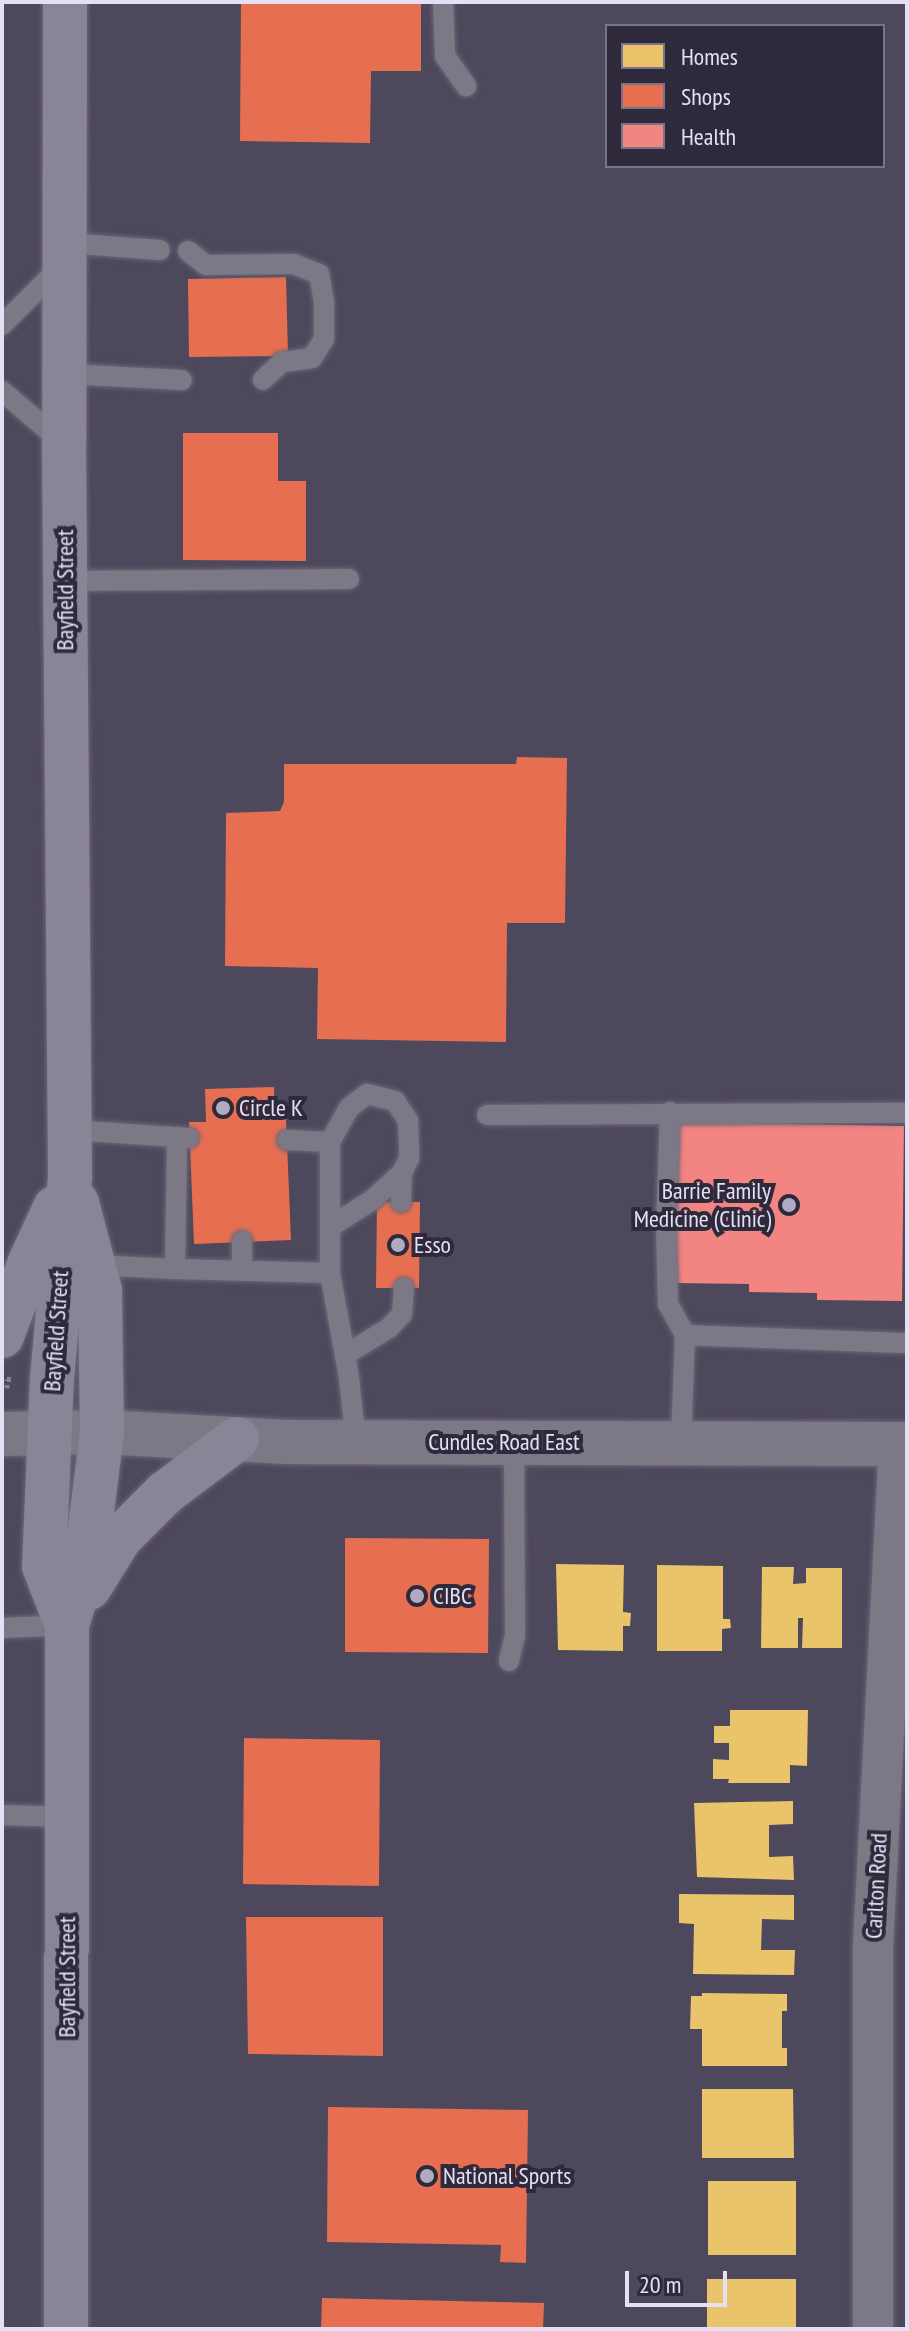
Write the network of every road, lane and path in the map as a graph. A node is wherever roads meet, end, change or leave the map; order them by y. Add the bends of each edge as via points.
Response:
1 (65, 2) edge
2 (443, 2) edge
3 (466, 86) dead end
4 (160, 250) dead end
5 (188, 251) dead end
6 (66, 252) junction
7 (2, 325) edge
8 (66, 374) junction
9 (182, 380) dead end
10 (263, 380) dead end
11 (2, 391) edge
12 (64, 444) junction
13 (349, 579) dead end
14 (65, 581) junction
15 (670, 1112) junction
16 (907, 1113) edge
17 (487, 1115) dead end
18 (70, 1130) junction
19 (287, 1140) dead end
20 (330, 1142) junction
21 (402, 1173) junction
22 (70, 1177) junction
23 (401, 1202) dead end
24 (330, 1227) junction
25 (242, 1241) dead end
26 (93, 1265) junction
27 (175, 1269) junction
28 (242, 1271) junction
29 (330, 1273) junction
30 (404, 1288) dead end
31 (685, 1335) junction
32 (2, 1336) edge
33 (907, 1343) edge
34 (345, 1355) junction
35 (4, 1379) edge
36 (15, 1379) dead end
37 (7, 1388) dead end
38 (102, 1432) junction
39 (48, 1433) junction
40 (2, 1434) edge
41 (237, 1439) junction
42 (356, 1442) junction
43 (514, 1442) junction
44 (681, 1443) junction
45 (903, 1444) edge
46 (67, 1625) junction
47 (2, 1628) edge
48 (509, 1661) dead end
49 (2, 1815) edge
50 (67, 1817) junction
51 (890, 1946) edge
52 (66, 2329) edge
53 (873, 2329) edge

1 - 6 main road, Bayfield Street
2 - 3 lane via 445,56
4 - 6 lane
5 - 10 lane via 206,265 294,264 319,274 324,339 312,358 282,362
6 - 7 lane
6 - 8 main road, Bayfield Street
8 - 9 lane
8 - 12 main road, Bayfield Street
11 - 12 lane
12 - 14 main road, Bayfield Street
13 - 14 lane
14 - 18 main road, Bayfield Street
15 - 16 lane
15 - 17 lane
15 - 31 lane via 668,1304
18 - 22 main road, Bayfield Street
18 - 27 lane via 184,1138
19 - 20 lane
20 - 21 lane via 349,1108 367,1094 395,1101 408,1120 409,1158
20 - 24 lane
21 - 23 lane
21 - 24 lane
22 - 26 main road, Bayfield Street
22 - 32 main road
22 - 39 main road, Bayfield Street
24 - 29 lane
25 - 28 lane
26 - 27 lane
26 - 38 main road, Bayfield Street via 100,1290
27 - 28 lane
28 - 29 lane
29 - 34 lane
30 - 34 lane via 402,1314
31 - 33 lane
31 - 44 lane
34 - 42 lane
35 - 36 path
35 - 37 path
38 - 39 main road, Cundles Road East
38 - 41 main road, Cundles Road East
38 - 46 main road, Bayfield Street via 85,1567
39 - 40 main road, Cundles Road East
39 - 46 main road, Bayfield Street via 44,1566
41 - 42 main road, Cundles Road East
41 - 46 main road via 165,1493 120,1538
42 - 43 main road, Cundles Road East
43 - 44 main road, Cundles Road East
43 - 48 lane via 515,1636
44 - 45 main road, Cundles Road East
45 - 51 street, Carlton Road
46 - 47 lane
46 - 50 main road, Bayfield Street
49 - 50 lane
50 - 52 main road, Bayfield Street
51 - 53 street, Carlton Road

